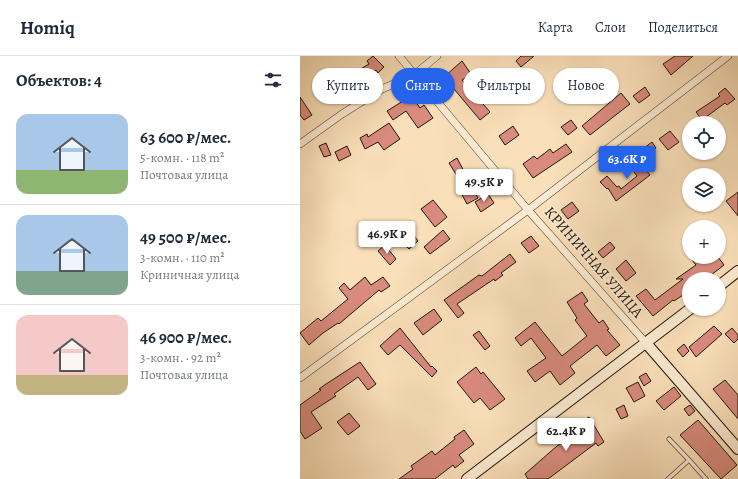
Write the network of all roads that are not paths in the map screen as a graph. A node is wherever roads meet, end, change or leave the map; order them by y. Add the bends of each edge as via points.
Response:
1 (399, 56) edge
2 (437, 56) edge
3 (728, 56) edge
4 (408, 68) edge
5 (422, 68) edge
6 (391, 85) edge
7 (438, 104) edge
8 (300, 144) edge
9 (528, 210) junction
10 (738, 271) edge
11 (726, 280) edge
12 (682, 315) edge
13 (646, 343) junction
14 (300, 378) edge
15 (669, 439) dead end
16 (738, 449) edge
17 (689, 460) junction
18 (467, 479) edge
19 (668, 479) edge
20 (706, 479) edge

1 - 4 street, КРИНИЧНАЯ УЛИЦА
2 - 5 street
3 - 9 street
6 - 8 street via 342,114
7 - 9 street, КРИНИЧНАЯ УЛИЦА
9 - 13 street, КРИНИЧНАЯ УЛИЦА
9 - 14 street
10 - 11 street
12 - 13 street
13 - 16 street, КРИНИЧНАЯ УЛИЦА
13 - 18 street
15 - 17 lane
17 - 19 lane
17 - 20 lane

